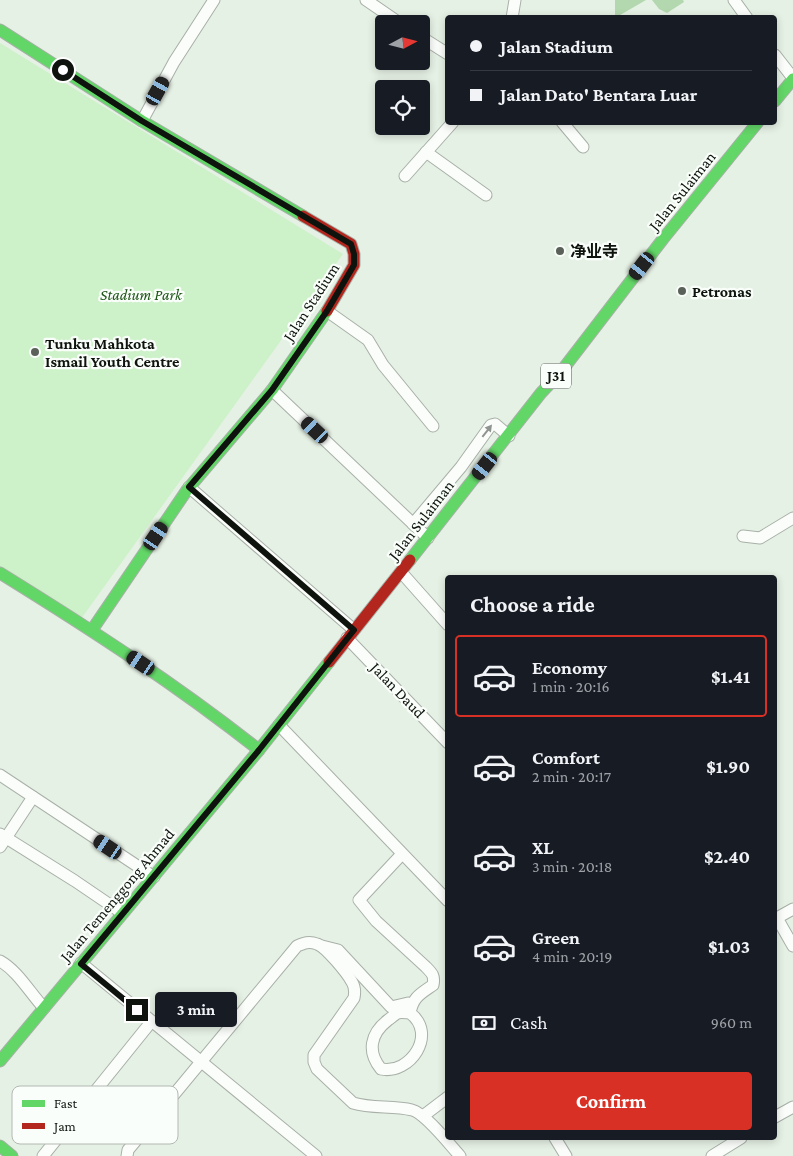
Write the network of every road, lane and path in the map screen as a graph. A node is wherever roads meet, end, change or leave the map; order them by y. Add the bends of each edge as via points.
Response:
1 (214, 0) edge
2 (366, 0) edge
3 (516, 0) edge
4 (734, 0) edge
5 (388, 15) edge
6 (513, 15) edge
7 (745, 15) edge
8 (0, 30) edge
9 (430, 43) edge
10 (445, 52) edge
11 (777, 58) edge
12 (793, 79) edge
13 (777, 99) edge
14 (142, 121) junction
15 (450, 125) edge
16 (565, 125) edge
17 (756, 125) edge
18 (583, 147) dead end
19 (426, 152) junction
20 (405, 176) dead end
21 (486, 195) dead end
22 (327, 311) junction
23 (272, 390) junction
24 (433, 426) dead end
25 (509, 436) junction
26 (461, 467) junction
27 (474, 480) junction
28 (189, 487) junction
29 (792, 521) edge
30 (413, 524) junction
31 (743, 536) dead end
32 (428, 538) junction
33 (400, 572) junction
34 (0, 573) edge
35 (445, 622) edge
36 (92, 630) junction
37 (351, 634) junction
38 (279, 725) junction
39 (445, 740) edge
40 (259, 750) junction
41 (0, 775) edge
42 (33, 797) junction
43 (2, 840) edge
44 (402, 854) junction
45 (154, 877) junction
46 (445, 899) edge
47 (793, 909) edge
48 (122, 913) junction
49 (777, 918) edge
50 (777, 921) edge
51 (322, 946) junction
52 (793, 946) edge
53 (0, 961) edge
54 (81, 964) junction
55 (44, 1008) junction
56 (411, 1008) junction
57 (151, 1022) junction
58 (0, 1061) edge
59 (201, 1062) junction
60 (99, 1086) edge
61 (178, 1090) edge
62 (445, 1099) edge
63 (793, 1108) edge
64 (423, 1116) junction
65 (777, 1116) edge
66 (445, 1140) edge
67 (445, 1140) edge
68 (556, 1140) edge
69 (738, 1140) edge
70 (53, 1144) edge
71 (133, 1144) edge
72 (0, 1146) edge
73 (12, 1156) edge
74 (43, 1156) edge
75 (127, 1156) edge
76 (316, 1156) edge
77 (460, 1156) edge
78 (566, 1156) edge
79 (712, 1156) edge

1 - 14 street via 174,62
2 - 5 street
3 - 6 street
4 - 7 street
8 - 14 main road, Jalan Stadium
9 - 10 street
11 - 12 street
12 - 13 main road
14 - 22 main road, Jalan Stadium via 351,244 354,265
15 - 19 street
16 - 18 street
17 - 25 main road, Jalan Sulaiman / J31
19 - 20 street
19 - 21 street
22 - 23 main road, Jalan Stadium
22 - 24 street via 368,340 382,365
23 - 28 main road, Jalan Stadium
23 - 30 street
26 -> 25 street via 490,425 495,424
25 - 27 main road, Jalan Sulaiman / J31
26 - 27 street
26 - 30 street
27 - 32 main road, Jalan Sulaiman / J31
28 - 36 main road, Jalan Stadium
28 - 37 street, Jalan Daud
29 - 31 street via 760,538
30 - 32 street
32 - 33 main road, Jalan Sulaiman / J31
33 - 35 street
33 - 37 main road, Jalan Sulaiman / J31
34 - 36 main road
36 - 40 main road
37 - 38 main road, Jalan Sulaiman / J31
37 - 39 street, Jalan Daud
38 - 40 main road, Jalan Sulaiman / J31
38 - 44 street
40 - 45 main road, Jalan Temenggong Ahmad / J31
41 - 42 street
42 - 43 street
42 - 45 street
43 - 48 street via 76,881
44 - 46 street
44 - 56 street via 359,900 376,921 433,975 433,985 417,996
45 - 48 main road, Jalan Temenggong Ahmad / J31
47 - 49 street
48 - 54 main road, Jalan Temenggong Ahmad / J31
50 - 52 street
51 - 56 street via 338,950 391,1007
51 - 59 street via 306,942 297,946
51 - 64 street via 353,983 355,991 354,998 314,1055 317,1069 353,1103 414,1110
53 - 55 street via 8,965
54 - 55 main road, Jalan Temenggong Ahmad / J31
54 - 57 street
55 - 58 main road, Jalan Temenggong Ahmad / J31
56 - 56 street via 422,1030 423,1038 418,1050 405,1064 381,1070 372,1052 373,1040 380,1027 393,1016
57 - 59 street
57 - 60 street
59 - 61 street
59 - 76 street
62 - 64 street
63 - 65 street
64 - 66 street
67 - 77 street
68 - 78 street
69 - 79 street
70 - 74 street
71 - 75 street
72 - 73 main road

